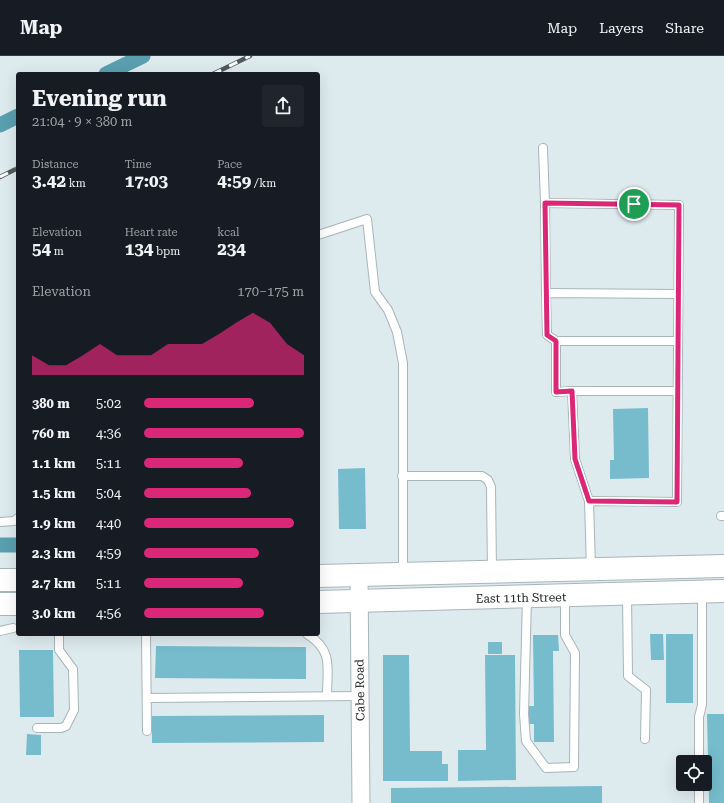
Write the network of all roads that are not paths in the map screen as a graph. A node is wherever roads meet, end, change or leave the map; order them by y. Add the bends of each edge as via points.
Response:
1 (543, 148) dead end
2 (545, 203) junction
3 (320, 234) edge
4 (546, 293) junction
5 (678, 294) junction
6 (556, 341) junction
7 (678, 341) junction
8 (677, 390) junction
9 (572, 391) junction
10 (402, 476) junction
11 (589, 501) junction
12 (16, 520) edge
13 (0, 522) edge
14 (724, 566) edge
15 (591, 571) junction
16 (492, 573) junction
17 (402, 575) junction
18 (320, 576) edge
19 (359, 576) junction
20 (0, 580) edge
21 (16, 580) edge
22 (724, 591) edge
23 (702, 592) junction
24 (627, 595) junction
25 (565, 597) junction
26 (527, 598) junction
27 (359, 601) junction
28 (320, 602) edge
29 (0, 604) edge
30 (16, 604) edge
31 (13, 628) dead end
32 (0, 631) edge
33 (59, 636) edge
34 (146, 636) edge
35 (310, 636) edge
36 (327, 696) junction
37 (360, 696) junction
38 (147, 698) junction
39 (37, 728) dead end
40 (147, 731) dead end
41 (645, 739) dead end
42 (699, 755) edge
43 (699, 791) edge
44 (361, 803) edge
45 (700, 803) edge

1 - 2 lane
2 - 4 lane
2 - 5 lane via 679,205
3 - 10 lane via 367,219 375,292 388,310 397,332 403,363
4 - 5 lane
4 - 6 lane via 547,335
5 - 7 lane
6 - 7 lane
6 - 9 lane via 556,392
7 - 8 lane
8 - 9 lane
8 - 11 lane via 677,502
9 - 11 lane via 575,459
10 - 16 lane via 482,476 488,480 491,487
10 - 17 lane
11 - 15 lane
12 - 13 lane
14 - 15 main road, East 11th Street
15 - 16 main road, East 11th Street
16 - 17 main road, East 11th Street
17 - 19 main road, East 11th Street
18 - 19 main road, East 11th Street
19 - 27 street, Cabe Road
20 - 21 main road
22 - 23 main road, East 11th Street
23 - 24 main road, East 11th Street
23 - 42 lane via 702,705 699,717
24 - 25 main road, East 11th Street
24 - 41 lane via 628,676 646,690
25 - 26 main road, East 11th Street
25 - 26 lane via 565,635 575,653 574,767 546,768 526,742 524,714
26 - 27 main road, East 11th Street
27 - 28 main road, East 11th Street
27 - 37 street, Cabe Road
29 - 30 main road
31 - 32 lane
33 - 39 lane via 59,650 73,668 74,710 66,726
34 - 38 lane
35 - 36 lane via 324,648 327,657
36 - 37 lane
36 - 38 lane
37 - 44 street, Cabe Road
38 - 40 lane
43 - 45 lane

